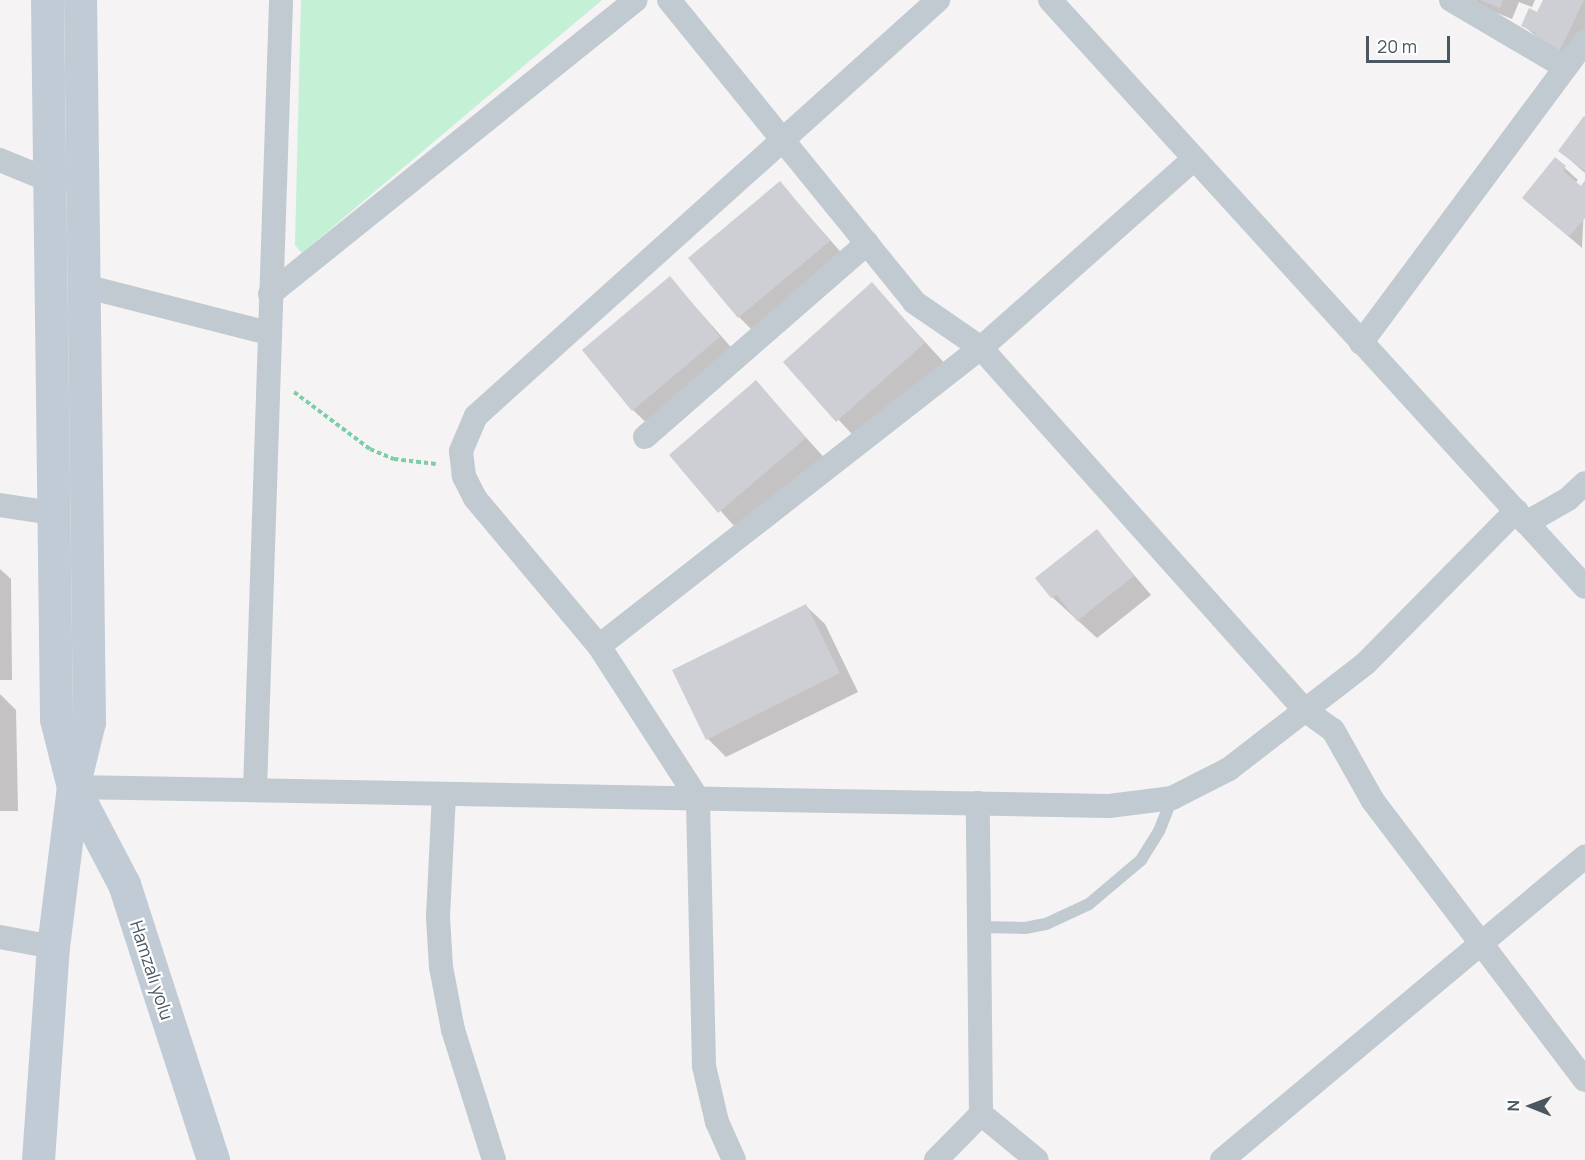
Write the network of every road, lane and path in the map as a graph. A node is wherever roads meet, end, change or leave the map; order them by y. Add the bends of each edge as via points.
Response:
1 (46, 0) edge
2 (80, 0) edge
3 (281, 0) edge
4 (636, 0) edge
5 (669, 0) edge
6 (938, 0) edge
7 (1050, 0) edge
8 (1451, 0) edge
9 (1585, 41) edge
10 (1565, 67) junction
11 (781, 138) junction
12 (1194, 159) junction
13 (0, 160) edge
14 (82, 178) junction
15 (49, 180) junction
16 (867, 243) junction
17 (84, 286) junction
18 (270, 294) junction
19 (268, 333) junction
20 (1361, 343) junction
21 (981, 348) junction
22 (267, 372) junction
23 (645, 437) dead end
24 (461, 464) junction
25 (1585, 483) edge
26 (0, 505) edge
27 (53, 513) junction
28 (1521, 517) junction
29 (1585, 587) edge
30 (599, 646) junction
31 (1305, 711) junction
32 (73, 787) junction
33 (255, 790) junction
34 (444, 794) junction
35 (1172, 798) junction
36 (698, 799) junction
37 (978, 803) junction
38 (1585, 857) edge
39 (980, 927) junction
40 (0, 937) edge
41 (1482, 944) junction
42 (53, 947) junction
43 (1585, 1080) edge
44 (981, 1114) junction
45 (38, 1160) edge
46 (213, 1160) edge
47 (494, 1160) edge
48 (734, 1160) edge
49 (936, 1160) edge
50 (1037, 1160) edge
51 (1222, 1160) edge

1 - 15 street
2 - 14 street
3 - 18 street
4 - 18 street
5 - 11 street
6 - 11 street
7 - 12 street
8 - 10 street
9 - 10 street
10 - 20 street
11 - 16 street
11 - 24 street via 476,416 464,438
12 - 20 street
12 - 21 street
13 - 15 street
14 - 15 street
14 - 17 street
15 - 27 street
16 - 21 street via 914,302
16 - 23 street
17 - 19 street
17 - 32 street via 89,722
18 - 19 street
19 - 22 street
20 - 28 street
21 - 30 street
21 - 31 street
22 - 24 path via 370,449 394,459
22 - 33 street
24 - 30 street via 475,498
25 - 28 street via 1568,499
26 - 27 street
27 - 32 street via 56,719
28 - 29 street
28 - 31 street via 1366,663
30 - 36 street
31 - 35 street via 1229,769
31 - 41 street via 1333,730 1373,801
32 - 33 street
32 - 42 street
32 - 46 street, Hamzalı yolu via 124,884
33 - 34 street
34 - 36 street
34 - 47 street via 438,917 441,968 453,1030
35 - 37 street via 1109,806
35 - 39 lane via 1159,831 1141,860 1089,904 1046,924
36 - 37 street
36 - 48 street via 704,1066 717,1122
37 - 39 street
38 - 41 street
39 - 44 street
40 - 42 street
41 - 43 street
41 - 51 street
42 - 45 street
44 - 49 street
44 - 50 street

